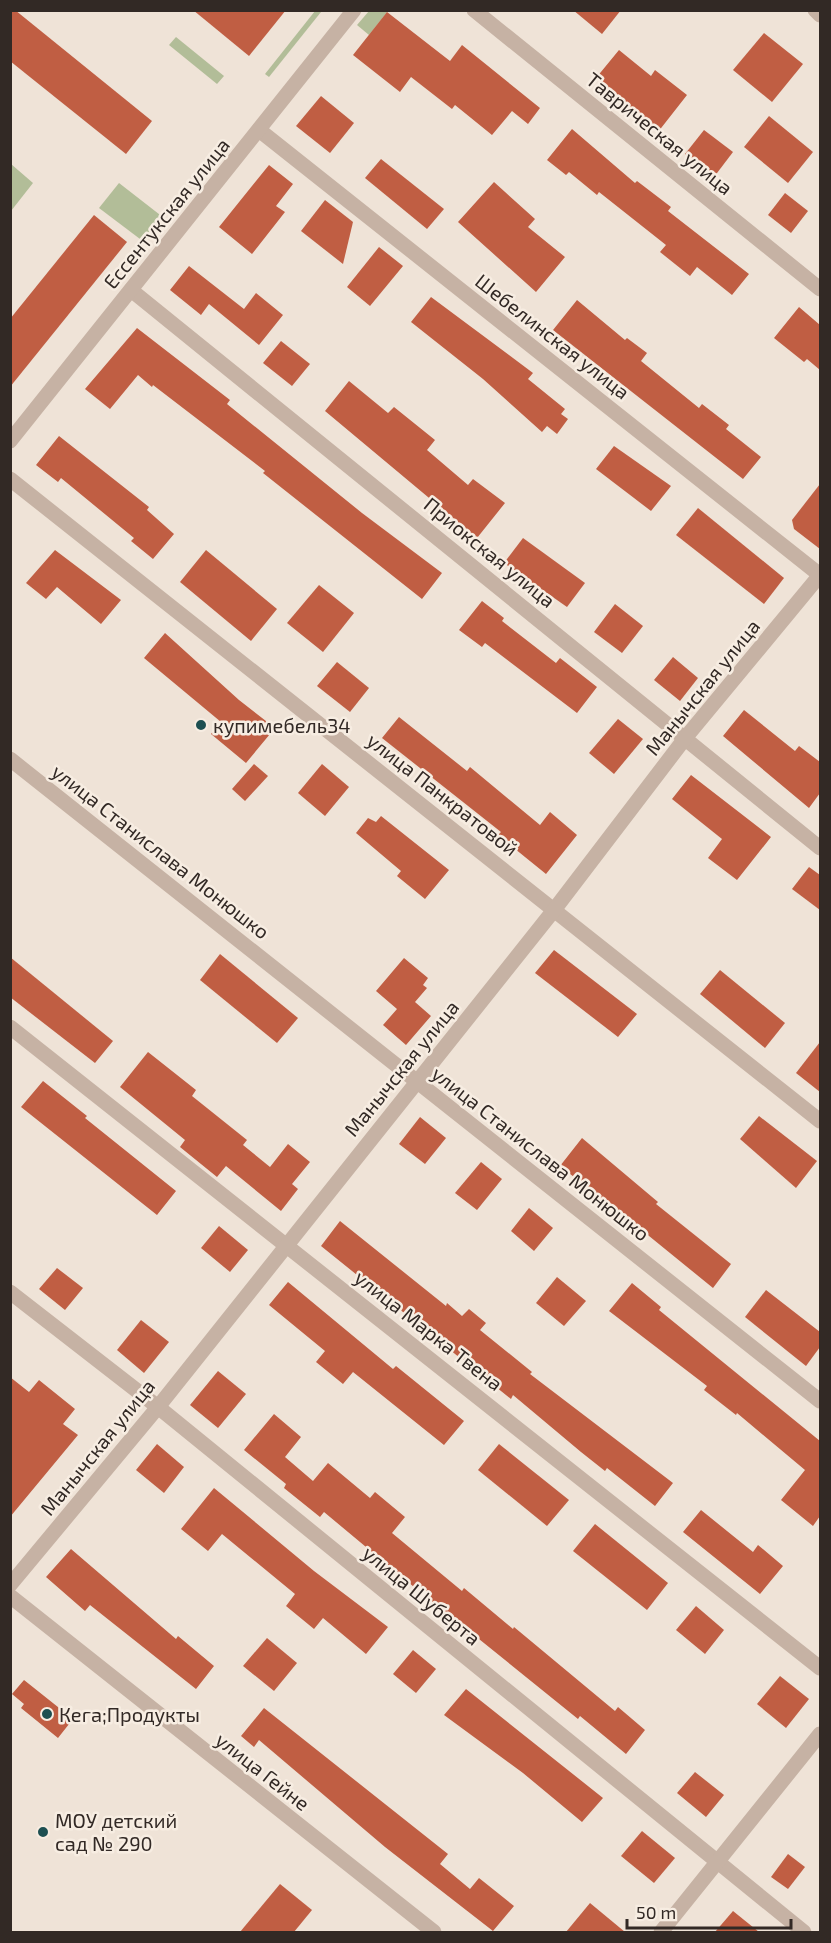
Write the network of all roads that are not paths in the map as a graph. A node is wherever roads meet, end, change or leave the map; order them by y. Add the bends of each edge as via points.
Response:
1 (354, 10) edge
2 (474, 10) edge
3 (815, 10) edge
4 (820, 15) edge
5 (259, 130) junction
6 (820, 289) edge
7 (131, 290) junction
8 (10, 441) edge
9 (10, 479) edge
10 (820, 575) edge
11 (686, 737) junction
12 (10, 759) edge
13 (820, 848) edge
14 (554, 910) junction
15 (10, 1027) edge
16 (417, 1081) junction
17 (820, 1121) edge
18 (287, 1244) junction
19 (10, 1292) edge
20 (820, 1401) edge
21 (158, 1407) junction
22 (10, 1585) edge
23 (10, 1596) edge
24 (820, 1668) edge
25 (820, 1734) edge
26 (717, 1863) junction
27 (434, 1932) edge
28 (661, 1932) edge
29 (804, 1932) edge

1 - 5 street, Ессентукская улица
2 - 6 street, Таврическая улица
3 - 4 street
5 - 7 street, Ессентукская улица
5 - 10 street, Шебелинская улица
7 - 8 street, Ессентукская улица
7 - 11 street, Приокская улица
9 - 14 street, улица Панкратовой
10 - 11 street, Манычская улица
11 - 13 street, Приокская улица
11 - 14 street, Манычская улица
12 - 16 street, улица Станислава Монюшко
14 - 16 street, Манычская улица
14 - 17 street, улица Панкратовой
15 - 18 street, улица Марка Твена
16 - 18 street, Манычская улица
16 - 20 street, улица Станислава Монюшко
18 - 21 street, Манычская улица
18 - 24 street, улица Марка Твена
19 - 21 street, улица Шуберта
21 - 22 street, Манычская улица
21 - 26 street, улица Шуберта
23 - 27 street, улица Гейне
25 - 26 street
26 - 28 street
26 - 29 street, улица Шуберта

